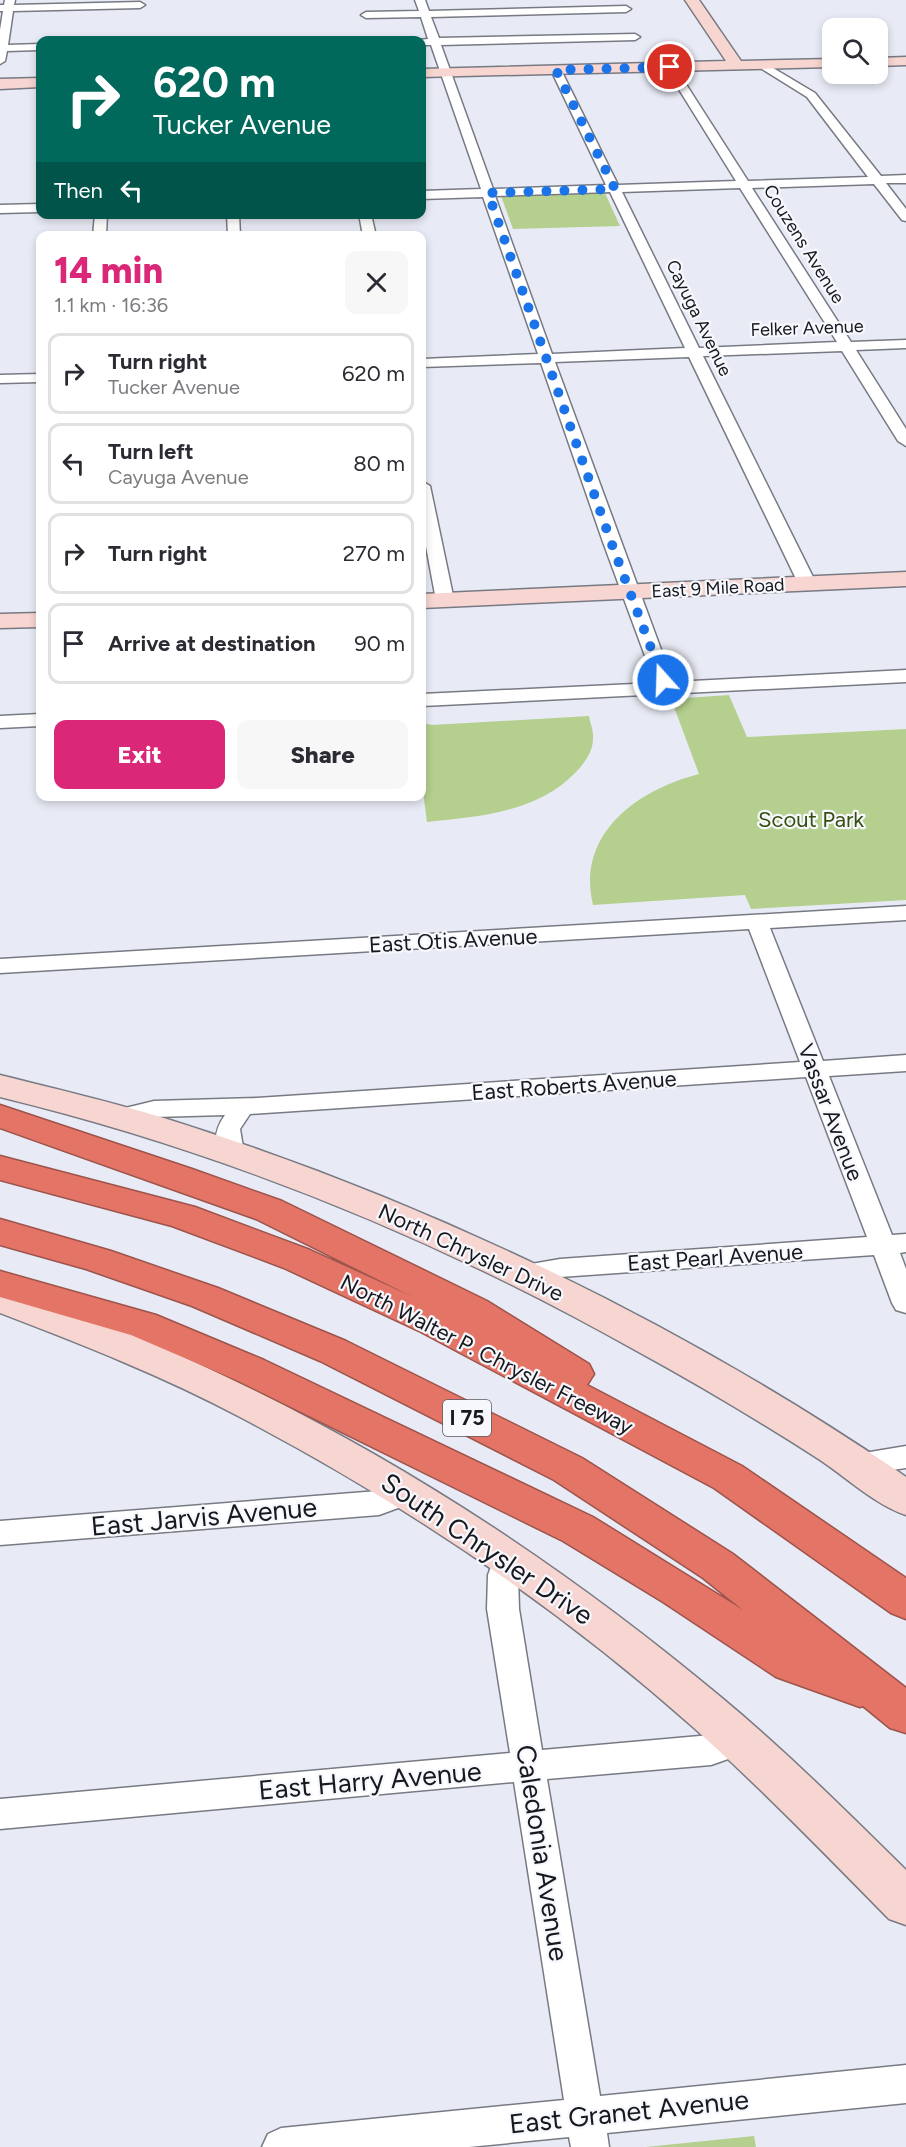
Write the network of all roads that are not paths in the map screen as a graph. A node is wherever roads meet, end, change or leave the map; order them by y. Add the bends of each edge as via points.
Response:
1 (692, 0) edge
2 (6, 5) edge
3 (140, 5) dead end
4 (422, 7) edge
5 (626, 9) dead end
6 (366, 15) dead end
7 (635, 37) dead end
8 (428, 42) edge
9 (36, 47) edge
10 (1, 48) edge
11 (0, 61) edge
12 (888, 62) edge
13 (905, 62) edge
14 (822, 63) edge
15 (763, 65) junction
16 (737, 66) junction
17 (670, 67) junction
18 (556, 70) junction
19 (445, 72) junction
20 (426, 73) edge
21 (36, 82) edge
22 (0, 84) edge
23 (906, 179) edge
24 (877, 180) junction
25 (744, 185) junction
26 (615, 189) junction
27 (488, 193) junction
28 (426, 195) edge
29 (36, 208) edge
30 (0, 209) edge
31 (906, 217) edge
32 (906, 344) edge
33 (846, 346) junction
34 (695, 352) junction
35 (546, 358) junction
36 (426, 363) edge
37 (36, 378) edge
38 (0, 379) edge
39 (906, 441) edge
40 (426, 528) edge
41 (906, 579) edge
42 (807, 583) junction
43 (630, 592) junction
44 (433, 601) edge
45 (36, 620) edge
46 (0, 621) edge
47 (906, 676) edge
48 (666, 688) junction
49 (426, 700) edge
50 (36, 720) edge
51 (0, 722) edge
52 (906, 913) edge
53 (757, 922) junction
54 (0, 966) edge
55 (906, 1063) edge
56 (814, 1069) junction
57 (0, 1086) edge
58 (242, 1107) junction
59 (0, 1116) edge
60 (122, 1117) junction
61 (231, 1153) junction
62 (0, 1168) edge
63 (0, 1232) edge
64 (895, 1244) edge
65 (524, 1274) junction
66 (0, 1284) edge
67 (0, 1298) edge
68 (906, 1303) edge
69 (906, 1457) edge
70 (856, 1464) junction
71 (728, 1477) junction
72 (407, 1493) junction
73 (906, 1499) edge
74 (0, 1533) edge
75 (508, 1559) junction
76 (906, 1600) edge
77 (896, 1706) edge
78 (740, 1741) junction
79 (528, 1767) junction
80 (0, 1814) edge
81 (906, 1903) edge
82 (906, 2084) edge
83 (587, 2132) edge
84 (281, 2147) edge

1 - 16 main road
2 - 3 street
2 - 10 street
4 - 5 street
4 - 6 street
4 - 8 street
7 - 8 street
8 - 19 street
9 - 10 street
10 - 11 street
12 - 13 main road
14 - 15 main road
15 - 16 main road
15 - 24 street via 811,94
16 - 17 main road
17 - 18 main road
17 - 25 street, Couzens Avenue
18 - 19 main road
18 - 26 street, Cayuga Avenue
19 - 20 main road
19 - 27 street
21 - 22 main road
23 - 24 street
24 - 25 street
24 - 31 street
25 - 26 street
25 - 33 street, Couzens Avenue
26 - 27 street
26 - 34 street, Cayuga Avenue
27 - 28 street
27 - 35 street
29 - 30 street
32 - 33 street, Felker Avenue
33 - 34 street, Felker Avenue
33 - 39 street, Couzens Avenue
34 - 35 street, Felker Avenue
34 - 42 street, Cayuga Avenue
35 - 36 street, Felker Avenue
35 - 43 street
37 - 38 street
40 - 44 street
41 - 42 main road, East 9 Mile Road
42 - 43 main road, East 9 Mile Road
43 - 44 main road, East 9 Mile Road
43 - 48 street
45 - 46 main road
47 - 48 street
48 - 49 street
50 - 51 street
52 - 53 street, East Otis Avenue
53 - 54 street, East Otis Avenue
53 - 56 street, Vassar Avenue
55 - 56 street, East Roberts Avenue
56 - 58 street, East Roberts Avenue
56 - 64 street, Vassar Avenue
57 - 60 main road, North Chrysler Drive
58 - 60 street, East Roberts Avenue via 154,1109
58 - 61 street via 228,1129
59 - 71 highway via 269,1210 352,1250 474,1311
60 - 61 main road, North Chrysler Drive
61 - 65 main road, North Chrysler Drive via 397,1217
62 - 71 highway, North Walter P. Chrysler Freeway via 182,1216 297,1259 434,1322
63 - 77 highway, I 75 via 205,1297 333,1351 568,1469 718,1566
64 - 65 street, East Pearl Avenue via 560,1268
64 - 68 street, Vassar Avenue
65 - 70 main road, North Chrysler Drive via 616,1320
66 - 77 highway via 143,1325 250,1370 578,1529 790,1664
67 - 72 main road, South Chrysler Drive via 109,1339 244,1402
69 - 70 street
70 - 73 main road, North Chrysler Drive
71 - 76 highway, North Walter P. Chrysler Freeway
72 - 74 street, East Jarvis Avenue via 379,1503
72 - 75 main road, South Chrysler Drive
75 - 78 main road, South Chrysler Drive via 644,1660
75 - 79 street, Caledonia Avenue via 503,1575 503,1610
78 - 79 street, East Harry Avenue via 711,1750
78 - 81 main road, South Chrysler Drive via 808,1803
79 - 80 street, East Harry Avenue
79 - 83 street, Caledonia Avenue
82 - 83 street, East Granet Avenue
83 - 84 street, East Granet Avenue

